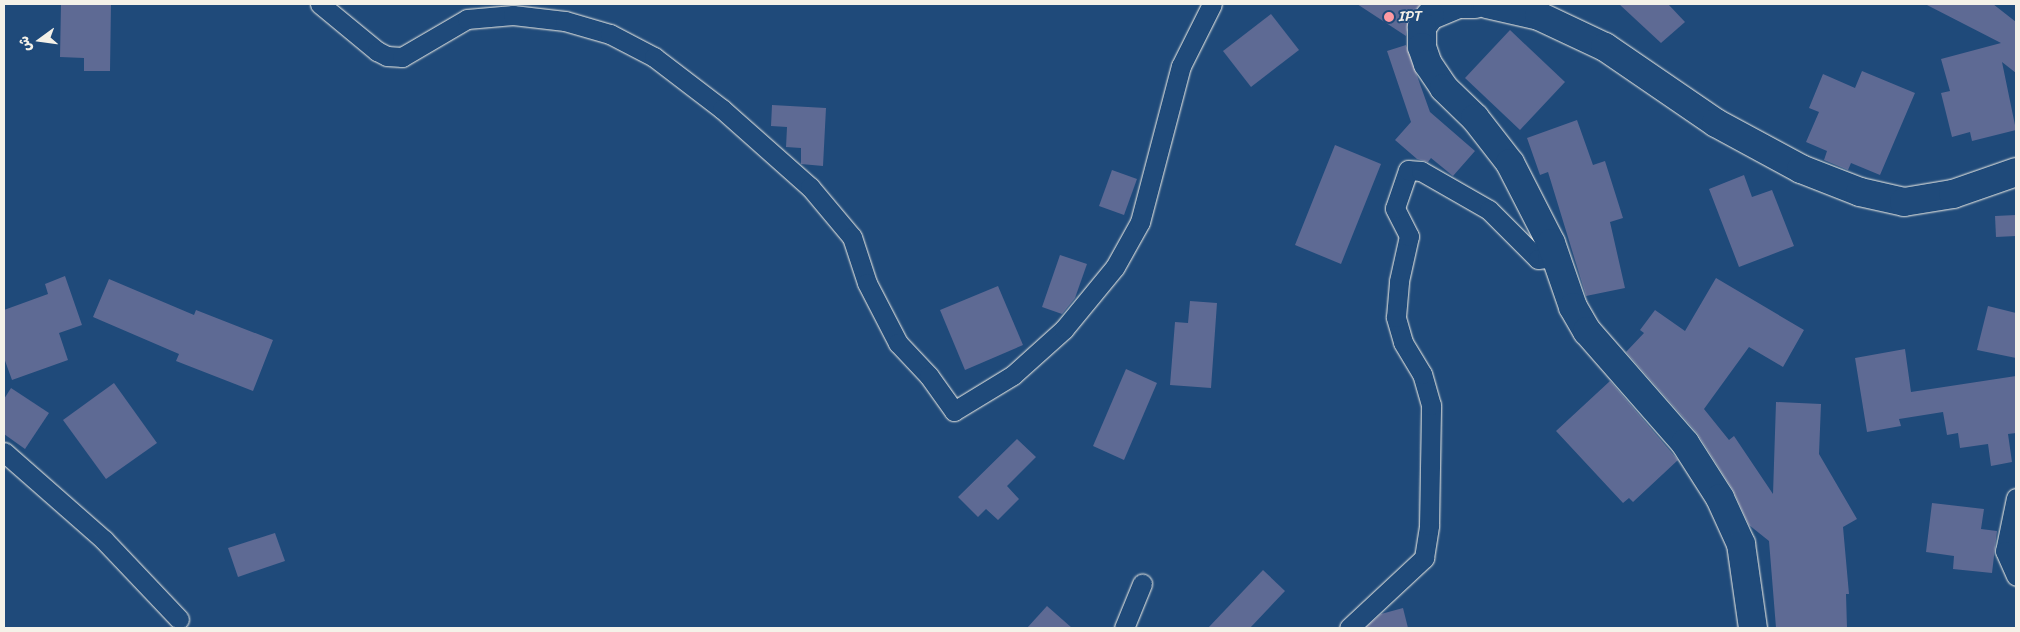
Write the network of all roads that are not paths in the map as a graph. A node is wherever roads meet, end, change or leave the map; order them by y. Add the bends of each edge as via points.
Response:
1 (320, 4) edge
2 (1212, 4) edge
3 (1475, 4) edge
4 (1487, 4) edge
5 (471, 12) edge
6 (2016, 172) edge
7 (1551, 243) junction
8 (4, 452) edge
9 (2016, 498) edge
10 (2016, 576) edge
11 (1142, 584) dead end
12 (179, 619) dead end
13 (1124, 628) edge
14 (1349, 628) edge
15 (1753, 628) edge

1 - 5 street via 377,51 388,56 409,54
2 - 5 street via 1181,66 1140,222 1116,267 1064,329 1013,375 954,411 929,376 898,343 867,283 852,237 810,187 722,109 654,57 610,34 540,17
3 - 7 main road via 1458,4 1430,16 1422,28 1422,47 1434,76 1480,124 1510,163
4 - 6 main road via 1539,16 1605,47 1716,123 1801,169 1860,192 1904,202 1952,194
7 - 14 street via 1547,258 1538,259 1489,210 1421,170 1408,170 1395,208 1408,236 1396,317 1403,342 1422,374 1431,405 1429,525 1424,558
7 - 15 main road via 1573,307 1587,331 1612,364 1685,444 1731,518 1747,573
8 - 12 street via 104,540
9 - 10 street via 2005,551
11 - 13 street

